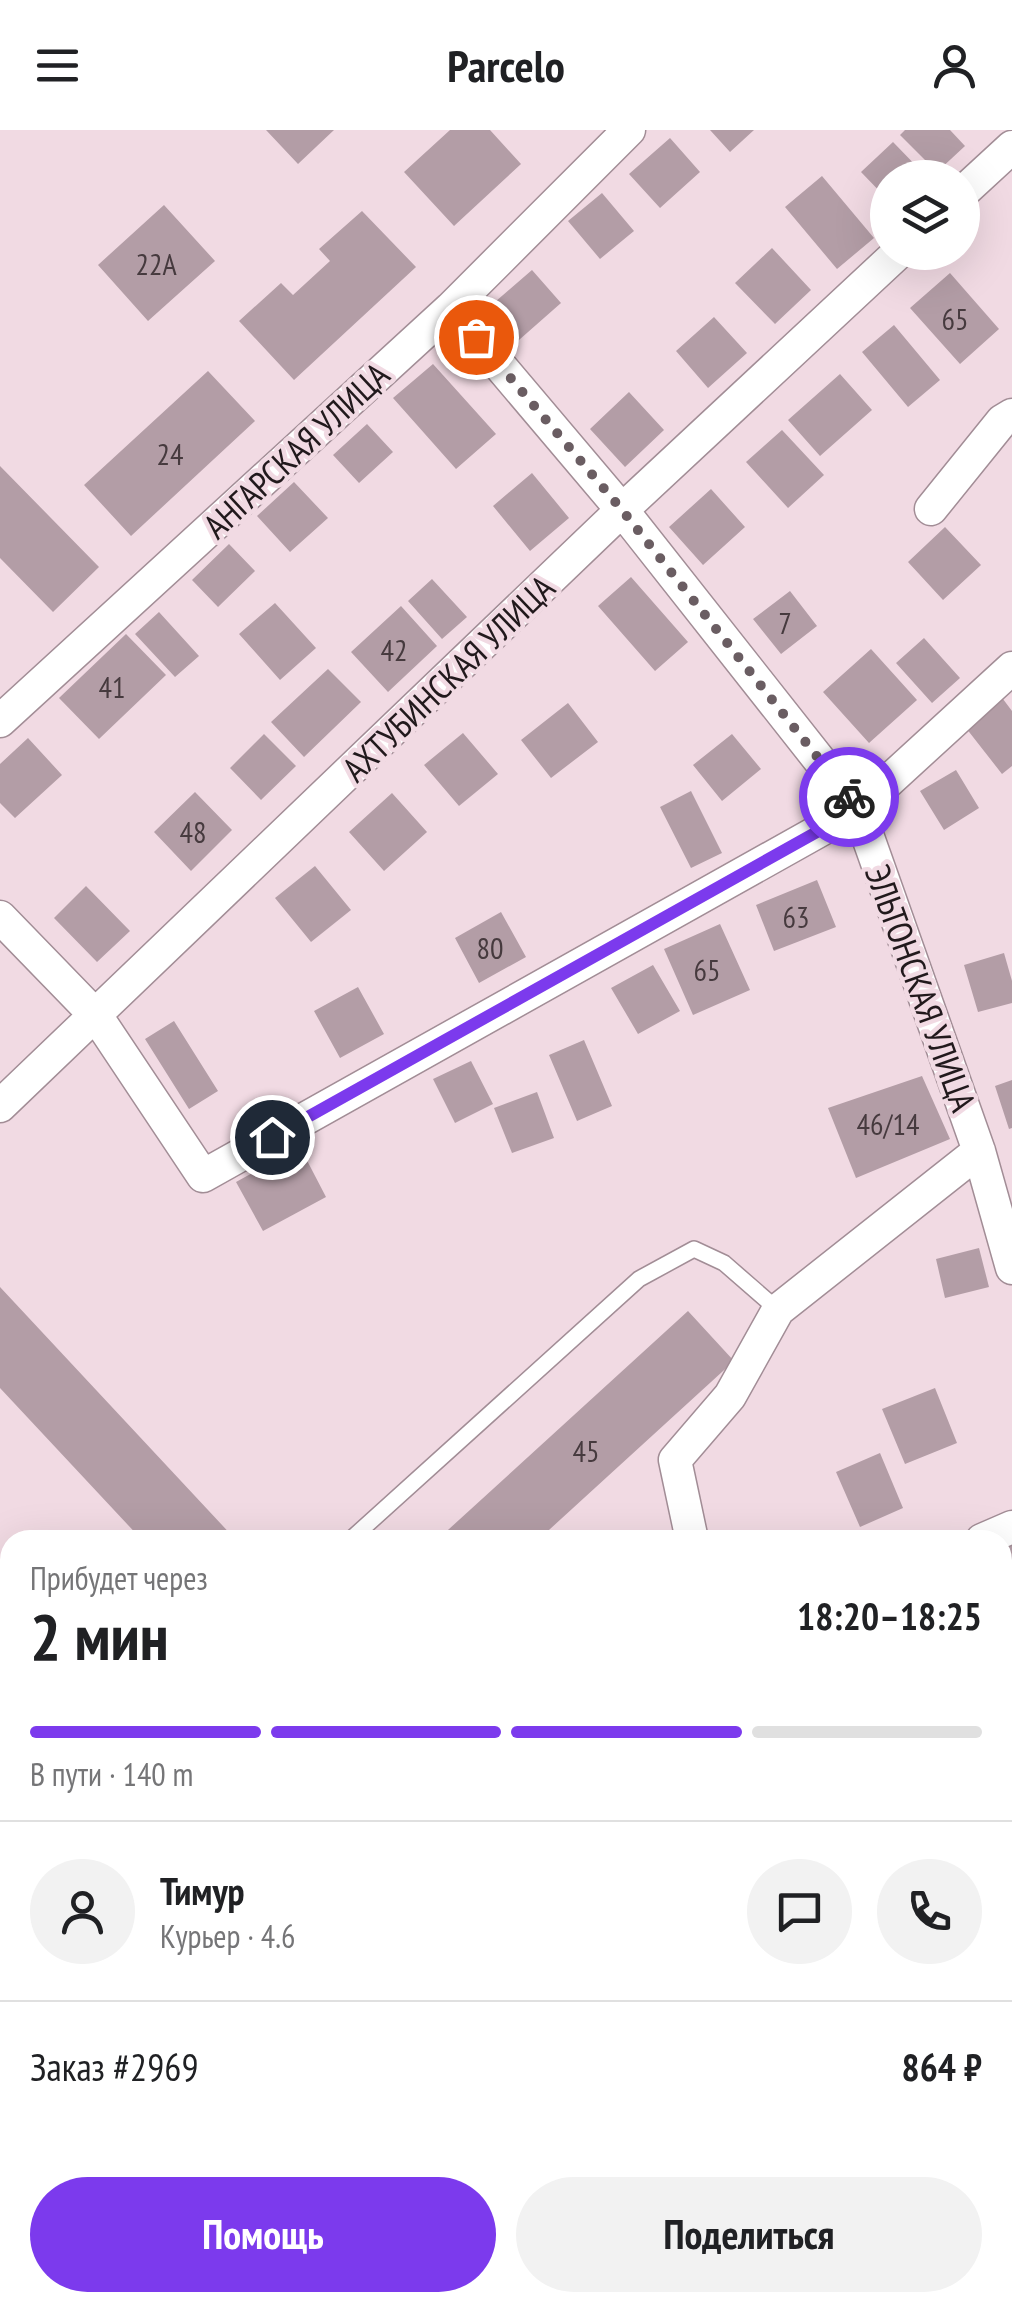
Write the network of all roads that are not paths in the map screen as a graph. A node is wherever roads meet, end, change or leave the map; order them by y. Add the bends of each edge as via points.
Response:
1 (629, 130) edge
2 (1012, 147) edge
3 (980, 177) edge
4 (880, 270) edge
5 (451, 308) junction
6 (1012, 414) edge
7 (932, 509) dead end
8 (622, 510) junction
9 (1012, 668) edge
10 (4, 708) edge
11 (858, 809) junction
12 (0, 916) edge
13 (96, 1017) junction
14 (0, 1106) edge
15 (980, 1151) junction
16 (1012, 1268) edge
17 (778, 1310) junction
18 (361, 1530) edge
19 (690, 1530) edge

1 - 5 street, АНГАРСКАЯ УЛИЦА
2 - 3 street
4 - 8 street, АХТУБИНСКАЯ УЛИЦА
5 - 8 street, ЭЛЬТОНСКАЯ УЛИЦА
5 - 10 street, АНГАРСКАЯ УЛИЦА
6 - 7 street
8 - 11 street, ЭЛЬТОНСКАЯ УЛИЦА
8 - 13 street, АХТУБИНСКАЯ УЛИЦА
9 - 11 street
11 - 13 street via 203,1176
11 - 15 street, ЭЛЬТОНСКАЯ УЛИЦА
12 - 13 street
13 - 14 street, АХТУБИНСКАЯ УЛИЦА
15 - 16 street, ЭЛЬТОНСКАЯ УЛИЦА
15 - 17 street
17 - 18 lane via 724,1263 694,1249 639,1279
17 - 19 street via 730,1396 675,1460

